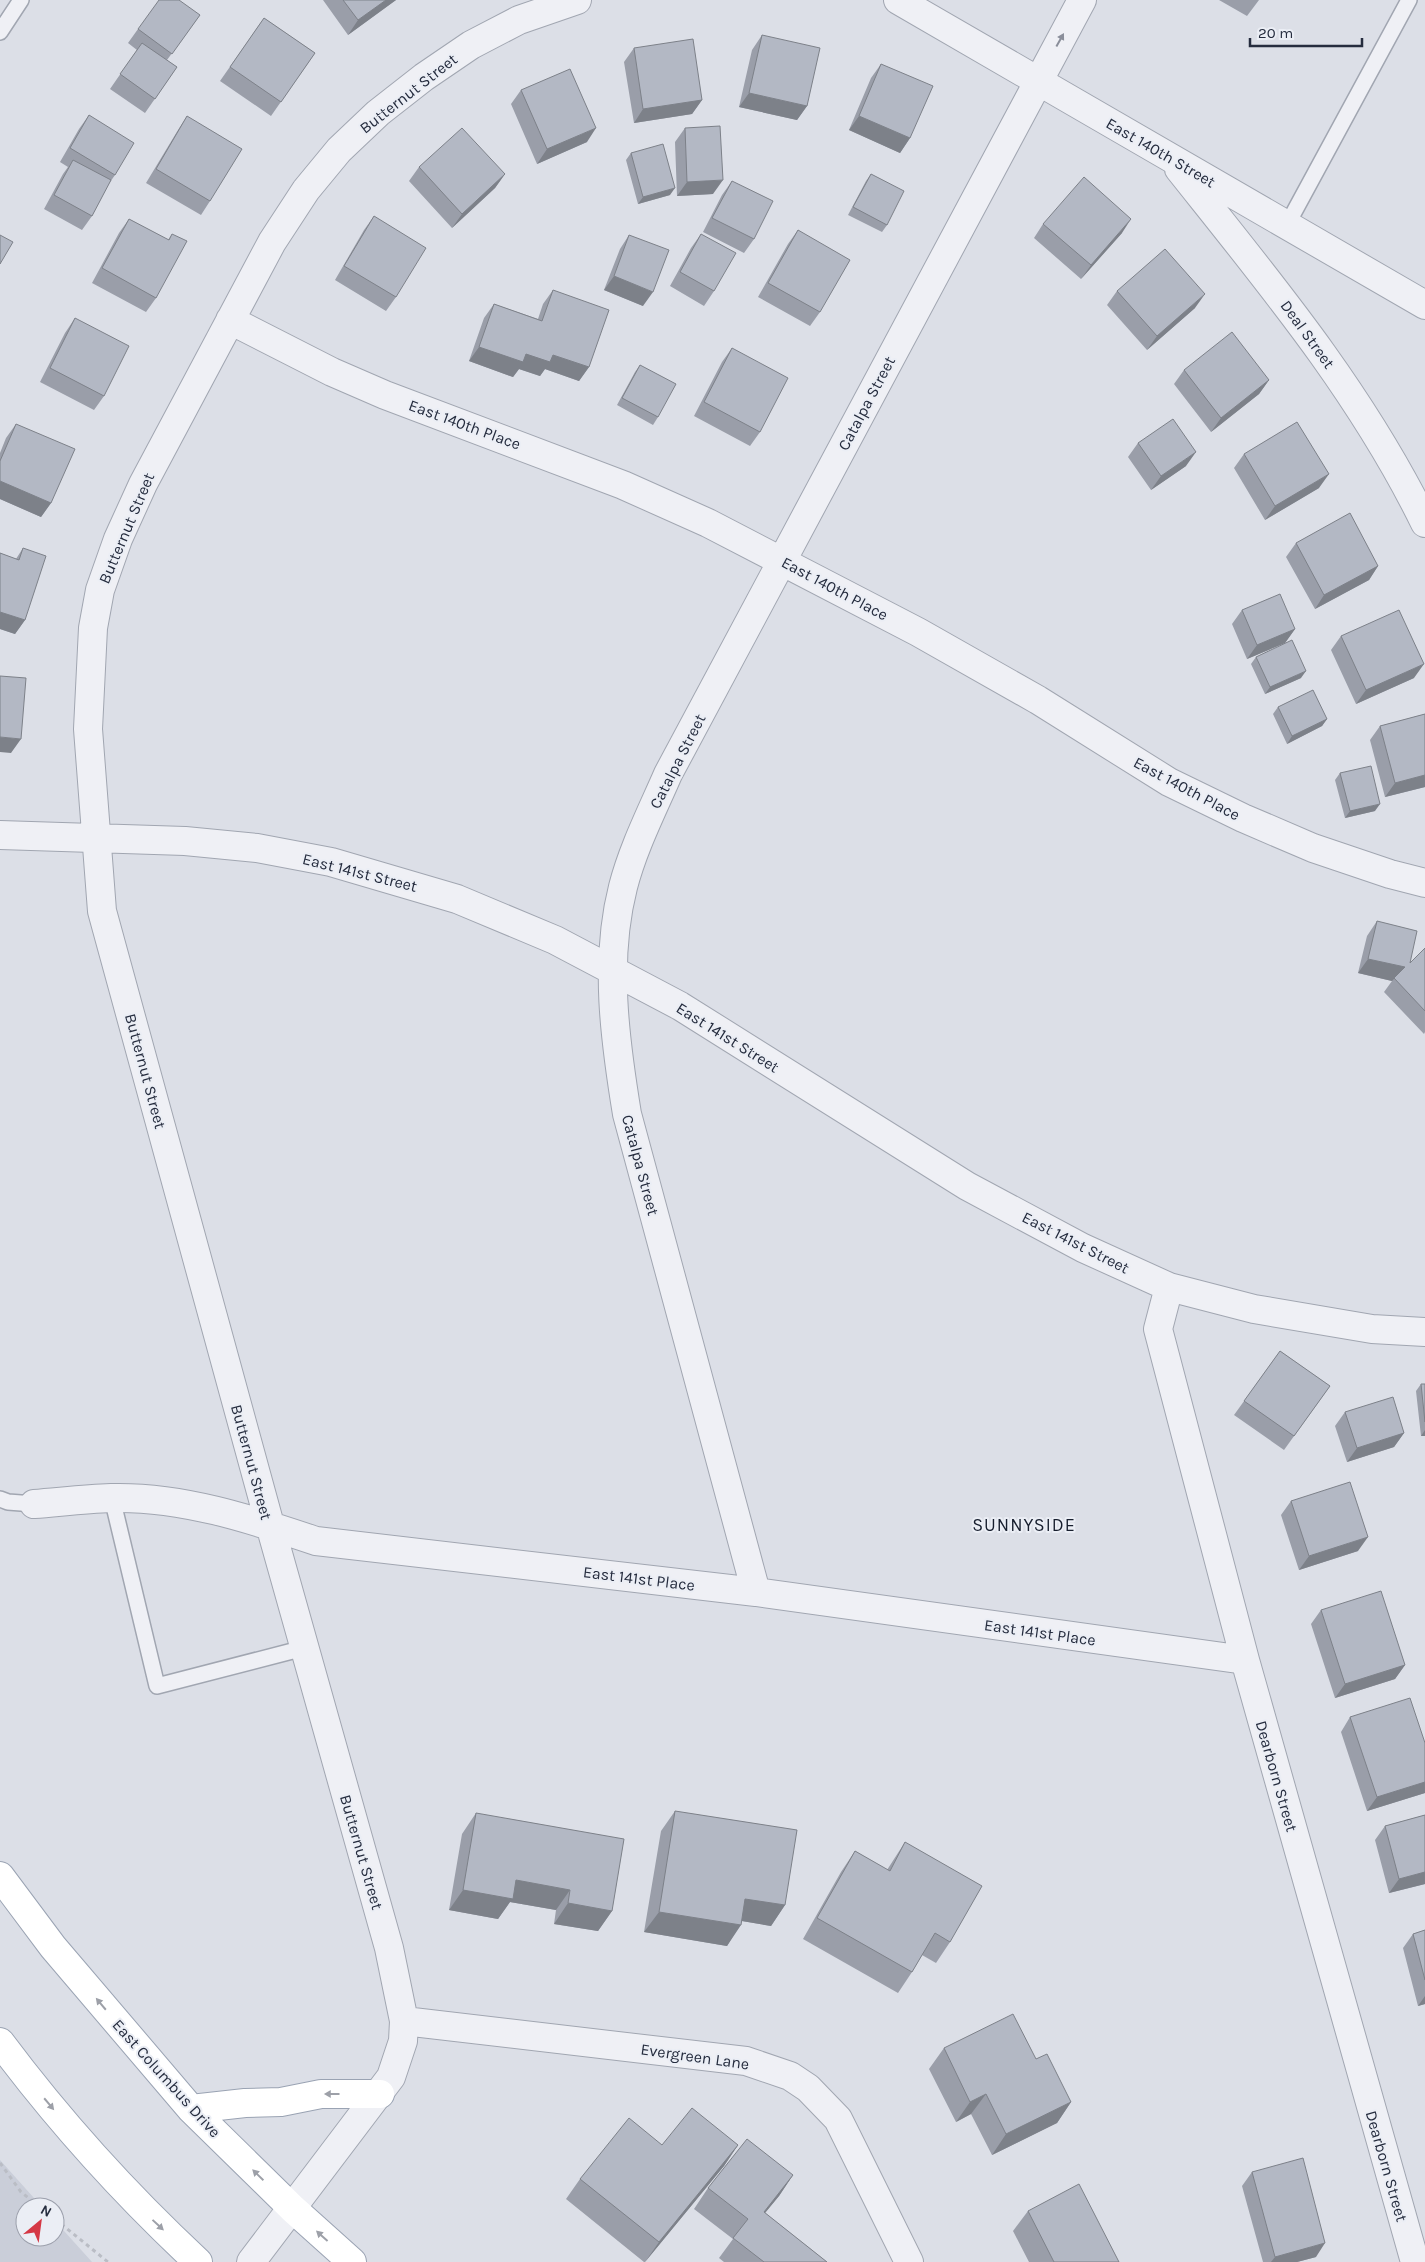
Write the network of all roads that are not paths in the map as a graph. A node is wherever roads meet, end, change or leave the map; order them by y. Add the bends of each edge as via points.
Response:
1 (21, 0) edge
2 (577, 0) edge
3 (898, 0) edge
4 (1082, 0) edge
5 (1408, 0) edge
6 (0, 32) edge
7 (1038, 81) junction
8 (1171, 158) junction
9 (1287, 225) junction
10 (1425, 304) edge
11 (230, 320) junction
12 (1425, 523) edge
13 (782, 561) junction
14 (0, 835) edge
15 (96, 839) junction
16 (1425, 883) edge
17 (612, 970) junction
18 (1169, 1287) junction
19 (1425, 1332) edge
20 (112, 1498) junction
21 (0, 1500) edge
22 (34, 1504) joint
23 (270, 1525) junction
24 (756, 1592) junction
25 (304, 1648) junction
26 (1245, 1660) junction
27 (0, 1876) edge
28 (404, 2021) junction
29 (0, 2042) edge
30 (380, 2094) junction
31 (191, 2109) junction
32 (293, 2210) junction
33 (198, 2262) edge
34 (251, 2262) edge
35 (352, 2262) edge
36 (910, 2262) edge
37 (1415, 2262) edge

1 - 6 lane
2 - 11 street, Butternut Street via 518,20 470,45 378,113 339,150 306,190 272,242
3 - 7 street, East 140th Street
7 -> 4 street, Catalpa Street
5 - 9 lane
7 - 8 street, East 140th Street
7 - 13 street, Catalpa Street
8 - 9 street, East 140th Street
8 - 12 street, Deal Street via 1308,332 1356,402
9 - 10 street, East 140th Street
11 - 13 street, East 140th Place via 385,395 623,484
11 - 15 street, Butternut Street via 143,484 100,590 93,628 88,720
13 - 16 street, East 140th Place via 970,661 1169,782 1313,848
13 - 17 street, Catalpa Street via 668,774 637,843 623,887
14 - 15 street, East 141st Street
15 - 17 street, East 141st Street via 257,848 331,862 457,898 546,936
15 - 23 street, Butternut Street via 102,911
17 - 18 street, East 141st Street via 680,1006 967,1186 1083,1248
17 - 24 street, Catalpa Street via 620,1071 627,1114
18 - 19 street, East 141st Street via 1254,1309 1372,1329
18 - 26 street, Dearborn Street via 1158,1329
20 - 22 street, East 141st Place
20 - 23 street, East 141st Place via 157,1500
20 - 25 lane via 157,1686
21 - 22 lane
23 - 24 street, East 141st Place via 316,1541
23 - 25 street, Butternut Street
24 - 26 street, East 141st Place
25 - 28 street, Butternut Street via 389,1948
26 - 37 street, Dearborn Street
31 -> 27 main road, East Columbus Drive via 53,1947
28 - 30 street, Butternut Street via 404,2040 398,2060
28 - 36 street, Evergreen Lane via 746,2061 790,2076 808,2088 838,2119
29 -> 33 main road via 73,2133 150,2217
30 -> 31 main road via 321,2094 281,2102
30 - 32 street, Butternut Street
32 -> 31 main road, East Columbus Drive
32 - 34 street, Butternut Street
35 -> 32 main road, East Columbus Drive

